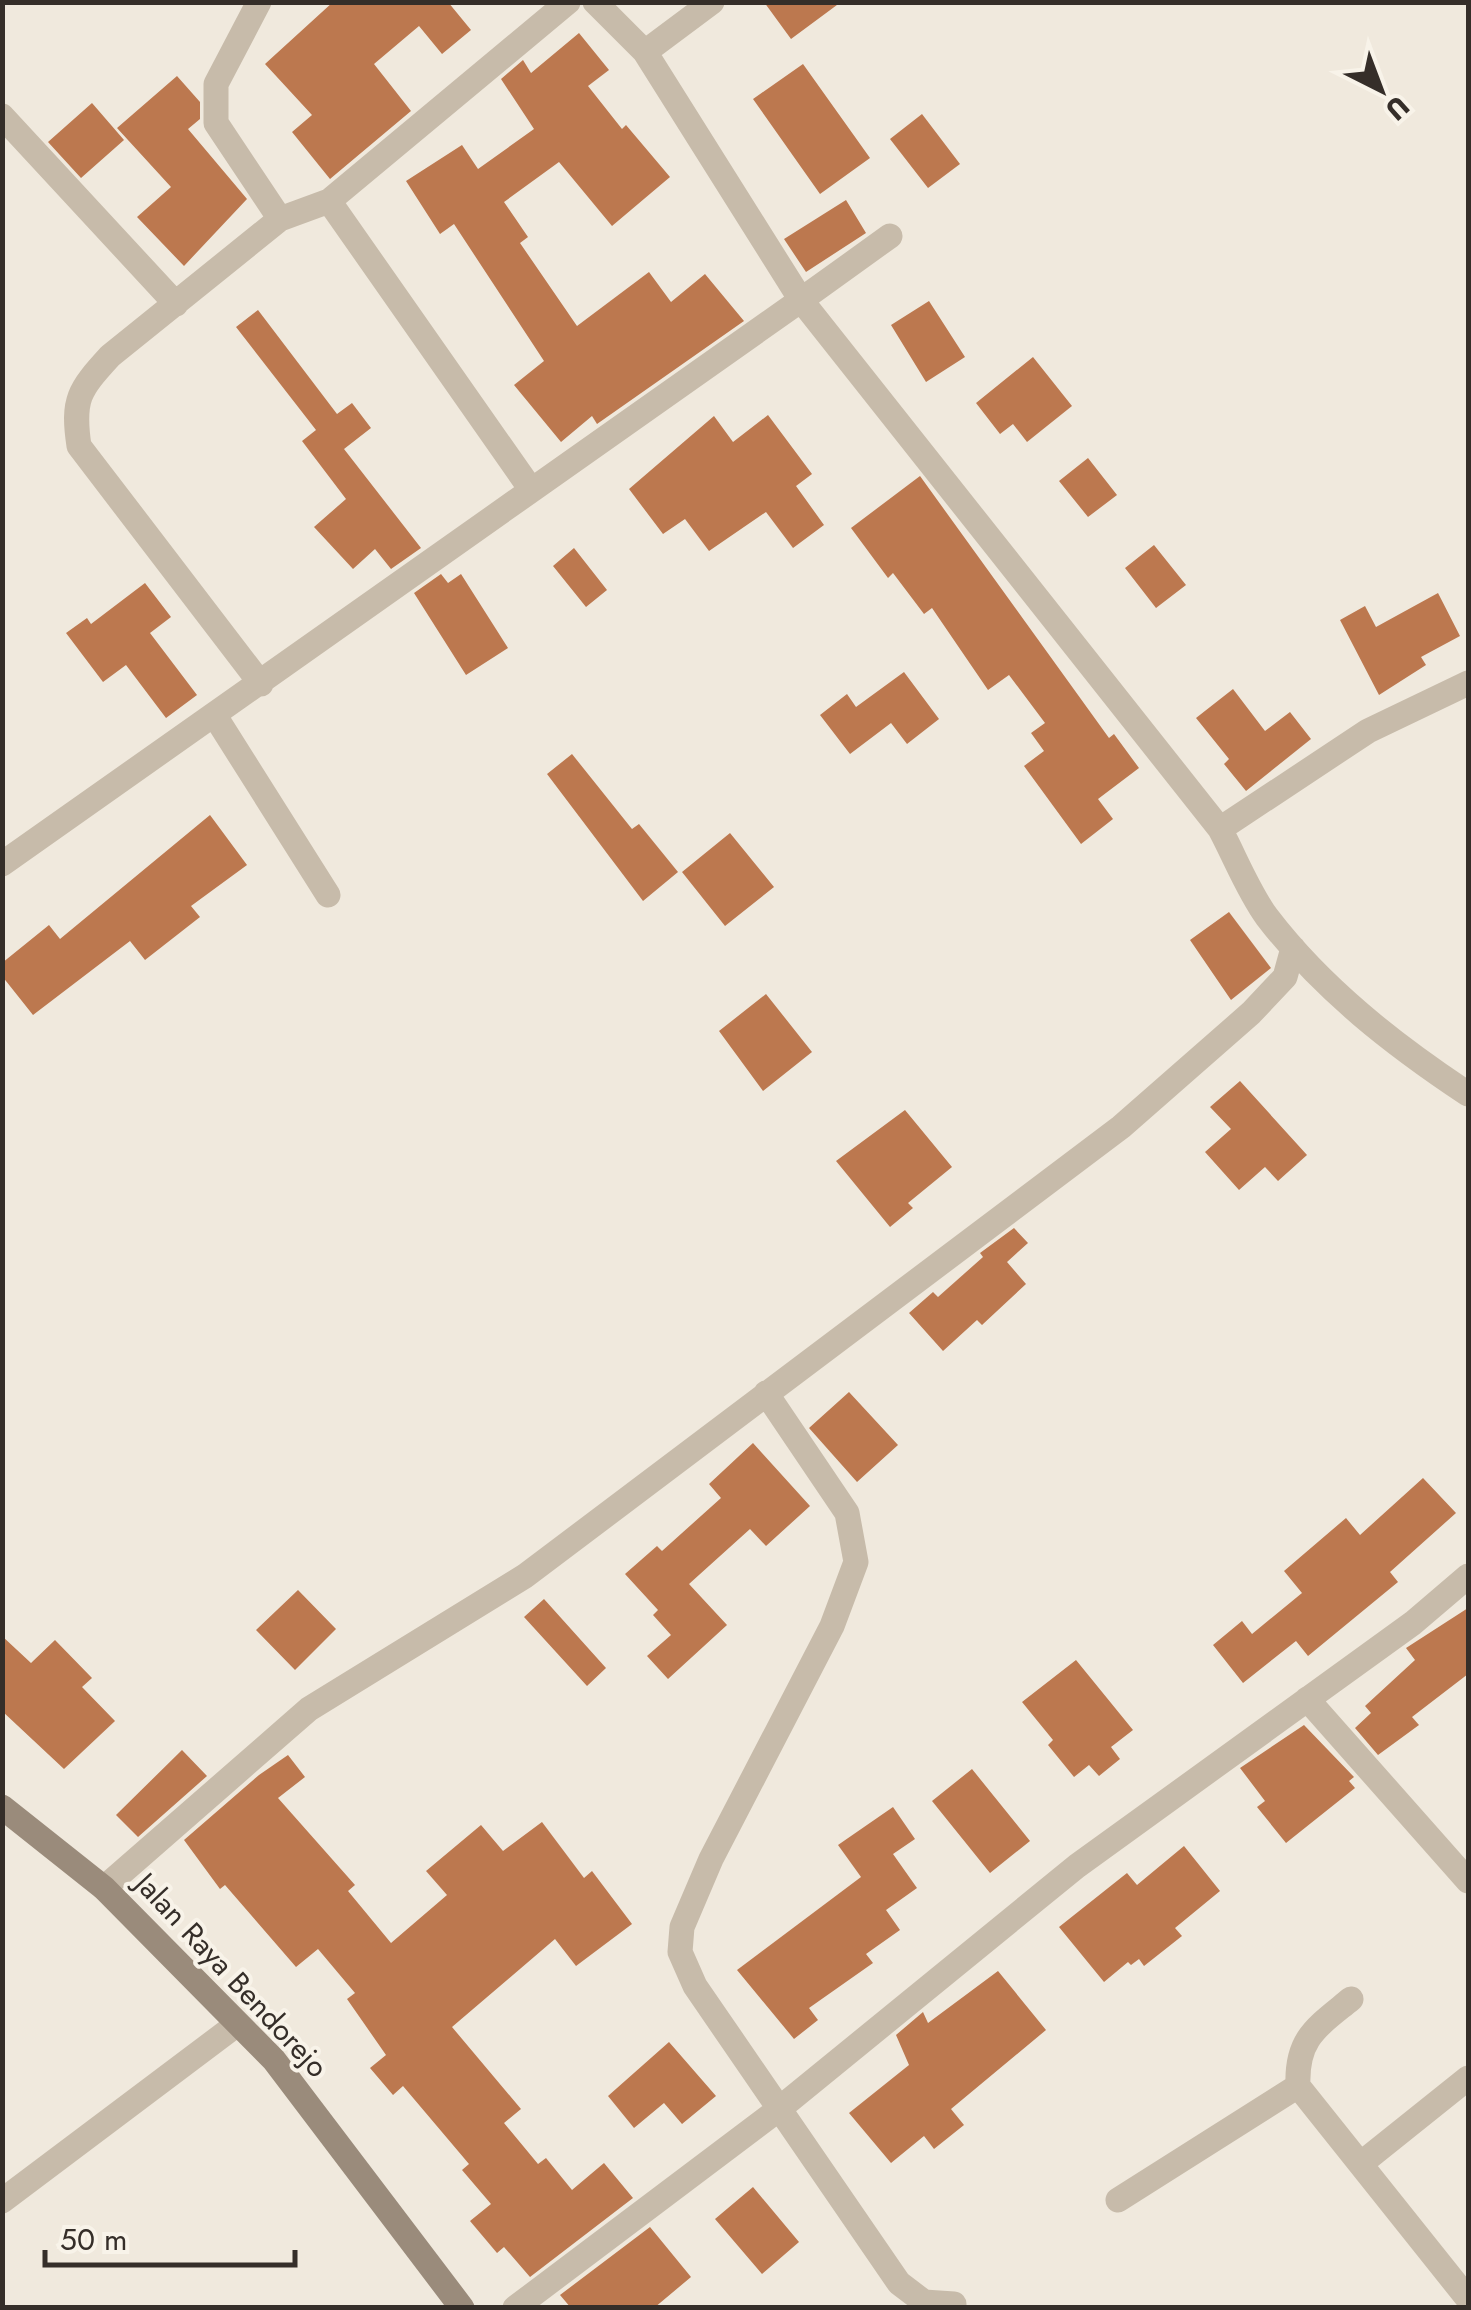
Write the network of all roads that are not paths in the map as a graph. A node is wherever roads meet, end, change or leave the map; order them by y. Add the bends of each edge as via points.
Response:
1 (259, 2) edge
2 (568, 2) edge
3 (595, 2) edge
4 (712, 2) edge
5 (646, 52) junction
6 (2, 116) edge
7 (329, 201) junction
8 (280, 219) junction
9 (890, 236) dead end
10 (800, 300) junction
11 (176, 304) junction
12 (530, 488) junction
13 (260, 684) junction
14 (1468, 684) edge
15 (215, 716) junction
16 (1220, 829) junction
17 (2, 864) edge
18 (328, 895) dead end
19 (1293, 948) junction
20 (1468, 1094) edge
21 (766, 1394) junction
22 (1468, 1576) edge
23 (1307, 1700) junction
24 (2, 1807) edge
25 (1468, 1881) edge
26 (104, 1888) junction
27 (1351, 1998) dead end
28 (236, 2024) junction
29 (1468, 2078) edge
30 (1298, 2086) junction
31 (779, 2109) junction
32 (1363, 2162) junction
33 (1118, 2200) dead end
34 (2, 2201) edge
35 (1468, 2299) edge
36 (954, 2304) dead end
37 (462, 2308) edge
38 (514, 2308) edge

1 - 8 street via 216,84 216,123
2 - 7 street
3 - 5 street
4 - 5 street
5 - 10 street
6 - 11 street
7 - 8 street
7 - 12 street
8 - 11 street
9 - 10 street
10 - 12 street
10 - 16 street
11 - 13 street via 86,382 74,408 79,446
12 - 13 street
13 - 15 street
14 - 16 street via 1368,731
15 - 17 street
15 - 18 street
16 - 19 street via 1264,914
19 - 20 street via 1404,1052
19 - 21 street via 1285,977 1262,1001 1121,1127
21 - 26 street via 524,1576 309,1708
21 - 31 street via 847,1513 856,1562 832,1626 711,1859 682,1927 680,1952
22 - 23 street
23 - 25 street
23 - 31 street via 1078,1866
24 - 26 main road, Jalan Raya Bendorejo
26 - 28 main road, Jalan Raya Bendorejo
27 - 30 street via 1309,2034 1297,2059
28 - 34 street
28 - 37 main road, Jalan Raya Bendorejo via 298,2090
29 - 32 street
30 - 32 street
30 - 33 street
31 - 36 street via 899,2283 924,2302
31 - 38 street
32 - 35 street

